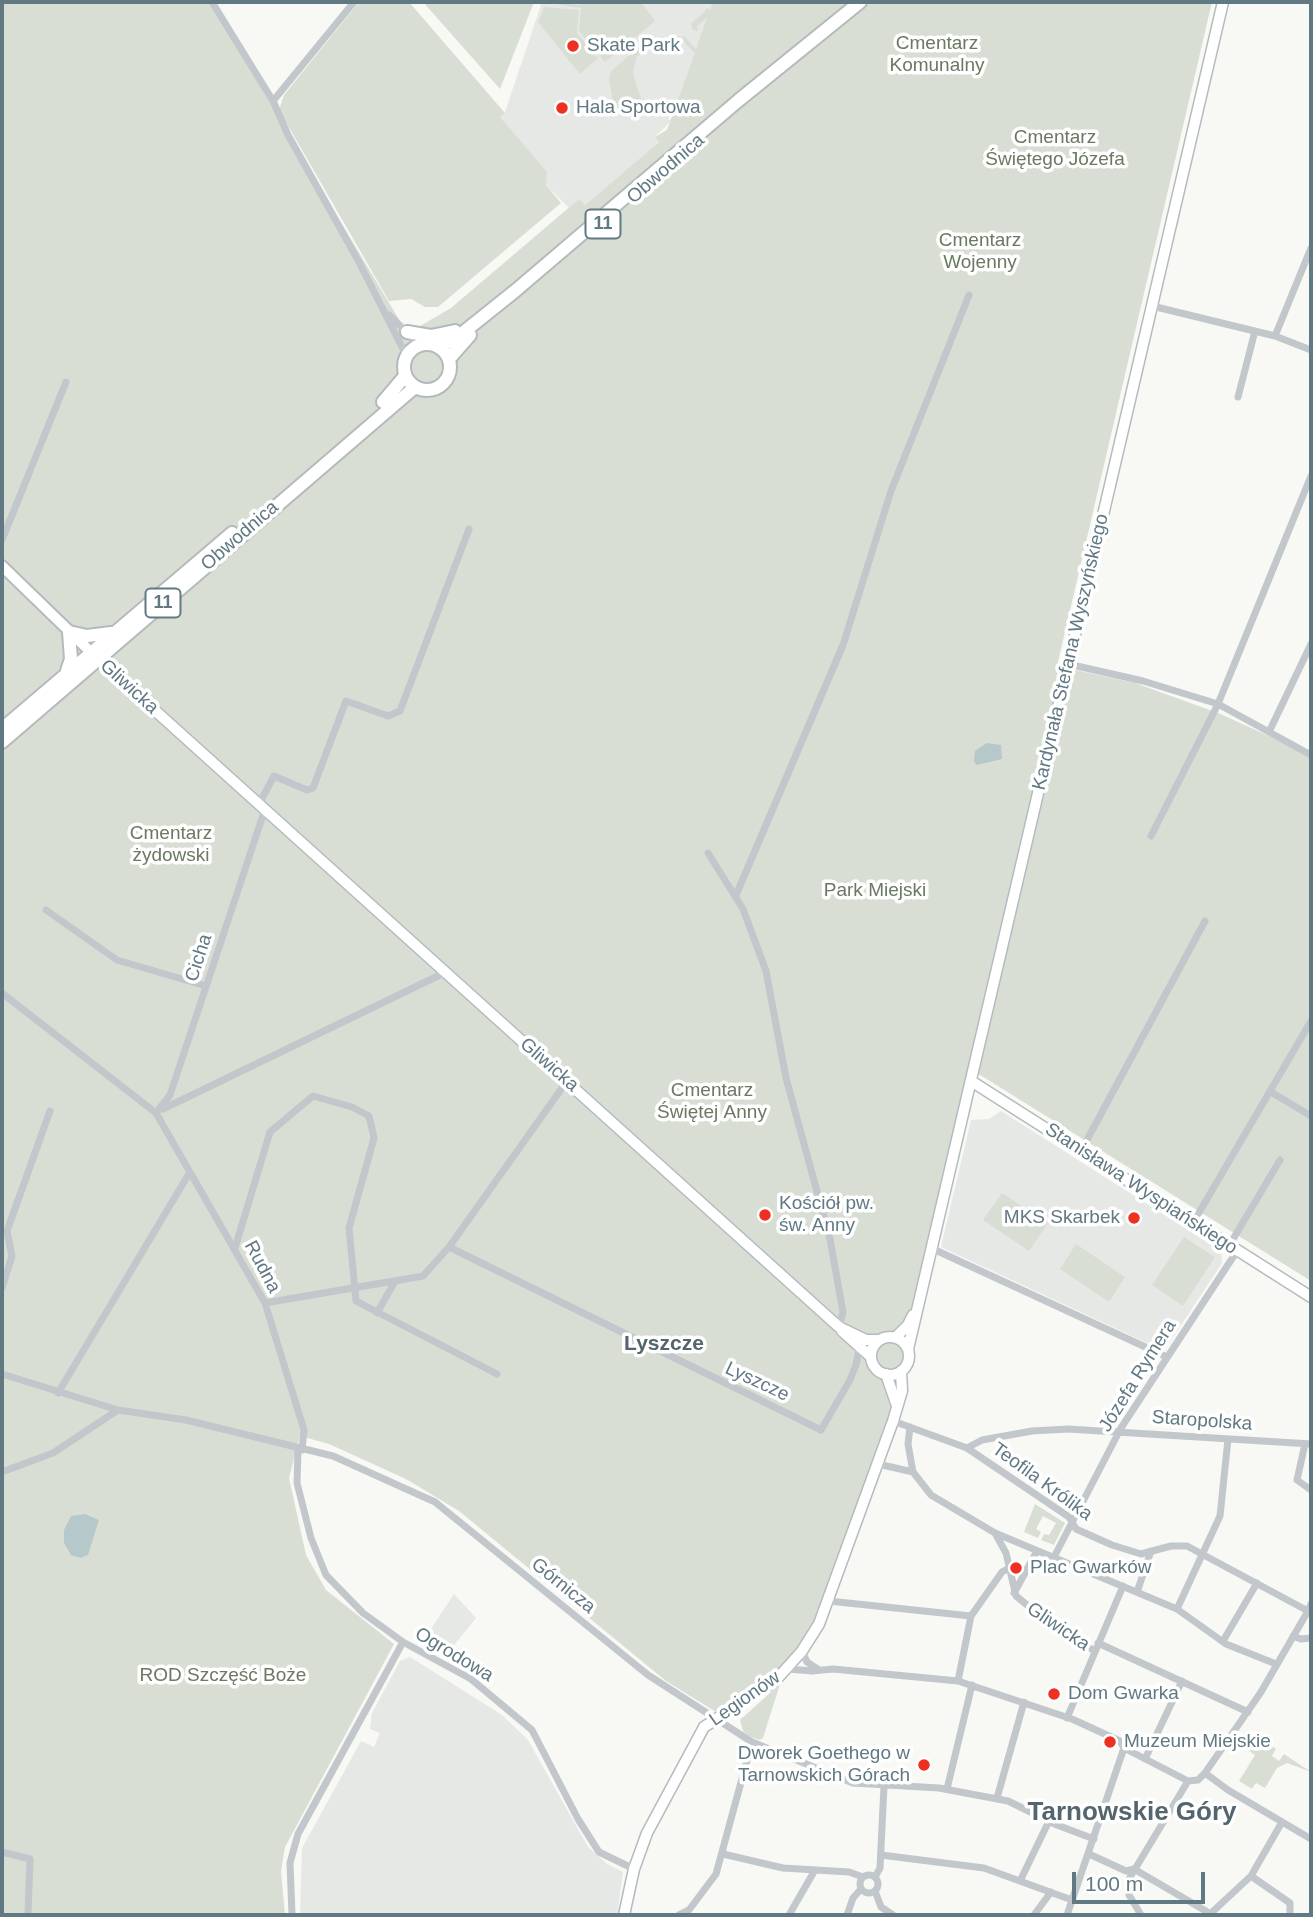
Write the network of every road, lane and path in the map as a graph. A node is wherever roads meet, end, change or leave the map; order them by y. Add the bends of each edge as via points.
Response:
1 (212, 2) edge
2 (354, 2) edge
3 (860, 2) edge
4 (1223, 2) edge
5 (756, 88) junction
6 (273, 101) junction
7 (1311, 248) edge
8 (969, 295) dead end
9 (1152, 306) junction
10 (386, 312) junction
11 (469, 326) junction
12 (1255, 331) junction
13 (407, 332) junction
14 (1275, 336) junction
15 (419, 345) junction
16 (438, 347) junction
17 (1311, 350) edge
18 (407, 355) junction
19 (449, 359) junction
20 (405, 376) junction
21 (66, 382) dead end
22 (415, 387) junction
23 (1238, 397) dead end
24 (1311, 476) edge
25 (469, 529) dead end
26 (2, 540) edge
27 (2, 566) edge
28 (69, 632) junction
29 (115, 632) junction
30 (1311, 644) edge
31 (95, 656) junction
32 (1068, 664) junction
33 (67, 672) junction
34 (1218, 704) junction
35 (2, 729) edge
36 (1269, 732) junction
37 (2, 742) edge
38 (1311, 755) edge
39 (262, 807) junction
40 (1151, 836) dead end
41 (708, 853) dead end
42 (736, 895) junction
43 (46, 910) dead end
44 (1205, 921) dead end
45 (444, 973) junction
46 (206, 986) junction
47 (2, 993) edge
48 (1311, 1021) edge
49 (567, 1081) junction
50 (971, 1081) junction
51 (1271, 1091) junction
52 (50, 1111) dead end
53 (156, 1114) junction
54 (1311, 1116) edge
55 (1081, 1150) junction
56 (1280, 1160) dead end
57 (190, 1172) junction
58 (1193, 1223) junction
59 (449, 1247) junction
60 (235, 1248) junction
61 (932, 1248) junction
62 (1233, 1248) junction
63 (394, 1283) junction
64 (2, 1288) edge
65 (354, 1289) junction
66 (1311, 1297) edge
67 (919, 1301) junction
68 (265, 1303) junction
69 (377, 1313) junction
70 (839, 1327) junction
71 (896, 1337) junction
72 (877, 1340) junction
73 (859, 1349) junction
74 (908, 1349) junction
75 (870, 1356) junction
76 (1167, 1357) junction
77 (901, 1371) junction
78 (2, 1374) edge
79 (497, 1374) dead end
80 (886, 1374) junction
81 (58, 1393) junction
82 (897, 1404) junction
83 (118, 1410) junction
84 (892, 1421) junction
85 (910, 1427) junction
86 (1120, 1431) junction
87 (1228, 1439) junction
88 (1308, 1444) edge
89 (967, 1448) junction
90 (300, 1449) junction
91 (878, 1464) junction
92 (2, 1472) edge
93 (913, 1472) junction
94 (1311, 1490) edge
95 (1072, 1523) junction
96 (995, 1534) junction
97 (1037, 1551) junction
98 (1152, 1551) junction
99 (1204, 1553) junction
100 (1053, 1559) junction
101 (1009, 1567) junction
102 (1257, 1583) junction
103 (1123, 1586) junction
104 (1137, 1592) junction
105 (1014, 1593) junction
106 (829, 1601) junction
107 (1177, 1609) junction
108 (1310, 1609) edge
109 (971, 1616) junction
110 (1293, 1636) junction
111 (1311, 1638) edge
112 (403, 1642) junction
113 (1223, 1642) junction
114 (1098, 1643) junction
115 (802, 1651) junction
116 (1095, 1651) junction
117 (1276, 1664) junction
118 (788, 1669) junction
119 (820, 1670) junction
120 (958, 1681) junction
121 (1182, 1681) junction
122 (972, 1685) junction
123 (1024, 1702) junction
124 (1248, 1712) junction
125 (1067, 1718) junction
126 (716, 1720) junction
127 (752, 1742) junction
128 (1124, 1748) junction
129 (1145, 1759) junction
130 (1204, 1775) junction
131 (1188, 1781) junction
132 (884, 1786) junction
133 (947, 1789) junction
134 (997, 1798) junction
135 (1049, 1821) junction
136 (1282, 1822) junction
137 (1094, 1839) junction
138 (1311, 1839) edge
139 (2, 1852) edge
140 (723, 1854) junction
141 (1089, 1854) junction
142 (881, 1855) junction
143 (1134, 1868) junction
144 (634, 1869) junction
145 (814, 1870) junction
146 (1251, 1876) junction
147 (863, 1877) junction
148 (875, 1877) junction
149 (1020, 1881) junction
150 (861, 1889) junction
151 (875, 1891) junction
152 (1051, 1892) junction
153 (1072, 1900) junction
154 (28, 1915) edge
155 (292, 1915) edge
156 (624, 1915) edge
157 (679, 1915) edge
158 (789, 1915) edge
159 (847, 1915) edge
160 (892, 1915) edge
161 (1034, 1915) edge
162 (1067, 1915) edge
163 (1140, 1915) edge
164 (1210, 1915) edge
165 (1290, 1915) edge

1 - 6 street
2 - 6 street
3 - 5 highway, Obwodnica / 11
4 - 9 street, Kardynała Stefana Wyszyńskiego
5 - 11 highway, Obwodnica / 11
5 - 19 highway, Obwodnica / 11 via 467,337
6 - 10 street
7 - 14 street
8 - 42 street via 891,491 844,645
9 - 12 street
9 - 32 street, Kardynała Stefana Wyszyńskiego
10 - 13 street
10 - 18 street
11 - 13 highway via 444,336
11 - 16 highway, Obwodnica / 11
12 - 14 street
12 - 23 street
13 - 15 street
14 - 17 street
15 - 16 highway
15 - 18 highway
16 - 19 highway
18 - 20 highway
19 - 22 highway via 449,374 441,385 429,390
20 - 22 highway
20 - 29 highway, Obwodnica / 11 via 368,418
21 - 26 street
22 - 31 highway, Obwodnica / 11
24 - 34 street
25 - 39 street via 400,711 388,716 346,701 313,788 307,790 274,776
27 - 28 main road, Gliwicka
28 - 29 highway via 101,636
28 - 31 main road, Gliwicka
28 - 33 highway
29 - 31 highway, Obwodnica / 11
30 - 36 street
31 - 33 highway, Obwodnica / 11
31 - 37 highway, Obwodnica / 11
31 - 39 street, Gliwicka
32 - 34 street
32 - 50 street, Kardynała Stefana Wyszyńskiego
33 - 35 highway, Obwodnica / 11
34 - 36 street
34 - 40 street
36 - 38 street
39 - 45 street, Gliwicka
39 - 46 street, Cicha
41 - 42 street
42 - 70 street via 766,971 786,1078 827,1227 843,1312
43 - 46 street via 117,960
44 - 55 street
45 - 49 street, Gliwicka
45 - 53 street
46 - 53 street, Cicha via 170,1095
47 - 53 street
48 - 51 street
49 - 59 street
49 - 70 street, Gliwicka
50 - 55 street, Stanisława Wyspiańskiego
50 - 61 street, Kardynała Stefana Wyszyńskiego
51 - 54 street
51 - 58 street
52 - 64 street via 7,1231 12,1256
53 - 57 street, Rudna
55 - 58 street, Stanisława Wyspiańskiego
56 - 62 street, Józefa Rymera
57 - 60 street, Rudna
57 - 81 street
58 - 62 street, Stanisława Wyspiańskiego
59 - 63 street via 424,1276
59 - 73 street, Lyszcze via 821,1430 853,1373
60 - 65 street via 270,1132 306,1100 320,1096 369,1116 374,1127 371,1154 349,1228
60 - 68 street, Rudna
61 - 67 street, Kardynała Stefana Wyszyńskiego
61 - 76 street
62 - 66 street, Stanisława Wyspiańskiego
62 - 76 street, Józefa Rymera
63 - 65 street
63 - 69 street
65 - 68 street
65 - 69 street via 356,1301
67 - 71 street, Kardynała Stefana Wyszyńskiego via 908,1325
67 - 74 street, Kardynała Stefana Wyszyńskiego
68 - 90 street, Rudna via 304,1430
69 - 79 street
70 - 72 street, Gliwicka via 866,1340
70 - 73 street, Gliwicka
71 - 72 street
71 - 74 street
72 - 75 street
73 - 75 street, Gliwicka
74 - 77 street
75 - 80 street via 875,1368
76 - 86 street, Józefa Rymera
77 - 80 street
77 - 82 street, Legionów
78 - 81 street, Górnicza
80 - 82 street
81 - 83 street, Górnicza
82 - 84 street, Legionów
83 - 90 street, Górnicza via 186,1420
83 - 92 street via 53,1453
84 - 85 street
84 - 91 street, Legionów
85 - 89 street, Teofila Królika
85 - 93 street
86 - 87 street, Staropolska
86 - 89 street, Staropolska via 1032,1431 982,1440
86 - 95 street, Józefa Rymera
87 - 88 street, Staropolska
87 - 99 street via 1220,1516
88 - 94 street via 1297,1480
89 - 95 street, Teofila Królika
90 - 112 street, Ogrodowa via 297,1483 326,1575 363,1613
90 - 126 street, Górnicza via 333,1455 435,1502 648,1675
91 - 93 street
91 - 106 street, Legionów
93 - 96 street via 932,1495
95 - 98 street, Teofila Królika via 1112,1545 1142,1554
95 - 100 street, Józefa Rymera
96 - 97 street
96 - 101 street
97 - 100 street
97 - 105 street, Gliwicka
98 - 99 street, Teofila Królika via 1181,1545
98 - 104 street
99 - 102 street, Teofila Królika
99 - 107 street
100 - 103 street
101 - 105 street
101 - 109 street
102 - 108 street, Teofila Królika
102 - 113 street
103 - 104 street
103 - 114 street
104 - 107 street
105 - 116 street, Gliwicka via 1059,1631
106 - 109 street
106 - 115 street, Legionów
107 - 113 street
108 - 110 street
109 - 120 street
110 - 111 street
110 - 117 street
112 - 144 street, Ogrodowa via 471,1679 532,1730 599,1852
112 - 155 street via 298,1834 290,1863
113 - 117 street
114 - 116 street
114 - 121 street
115 - 118 street, Legionów
115 - 119 street via 807,1662
116 - 125 street, Gliwicka
117 - 124 street
118 - 119 street
118 - 126 street, Legionów
119 - 120 street
120 - 122 street
121 - 124 street
121 - 129 street
122 - 123 street
122 - 133 street
123 - 125 street
123 - 134 street
124 - 130 street
125 - 128 street via 1115,1739
126 - 127 street, Górnicza
126 - 144 street, Legionów via 704,1727 663,1800
127 - 132 street, Górnicza via 853,1783
127 - 140 street
128 - 129 street
128 - 137 street
129 - 131 street
130 - 131 street
130 - 136 street
131 - 143 street
132 - 133 street, Górnicza
132 - 142 street
133 - 134 street, Górnicza
134 - 135 street, Górnicza
135 - 137 street, Górnicza
135 - 149 street
136 - 138 street
136 - 146 street
137 - 141 street
139 - 154 street via 30,1859
140 - 145 street
140 - 157 street via 701,1896
141 - 143 street via 1126,1871
141 - 153 street
142 - 148 street
142 - 149 street via 973,1866
143 - 163 street via 1129,1895
143 - 164 street
144 - 156 street, Legionów
145 - 147 street
145 - 158 street
146 - 164 street
146 - 165 street via 1290,1903
147 - 148 street
147 - 150 street
148 - 151 street
149 - 152 street
150 - 151 street
150 - 159 street
151 - 160 street via 881,1907
152 - 153 street
152 - 161 street
153 - 162 street

